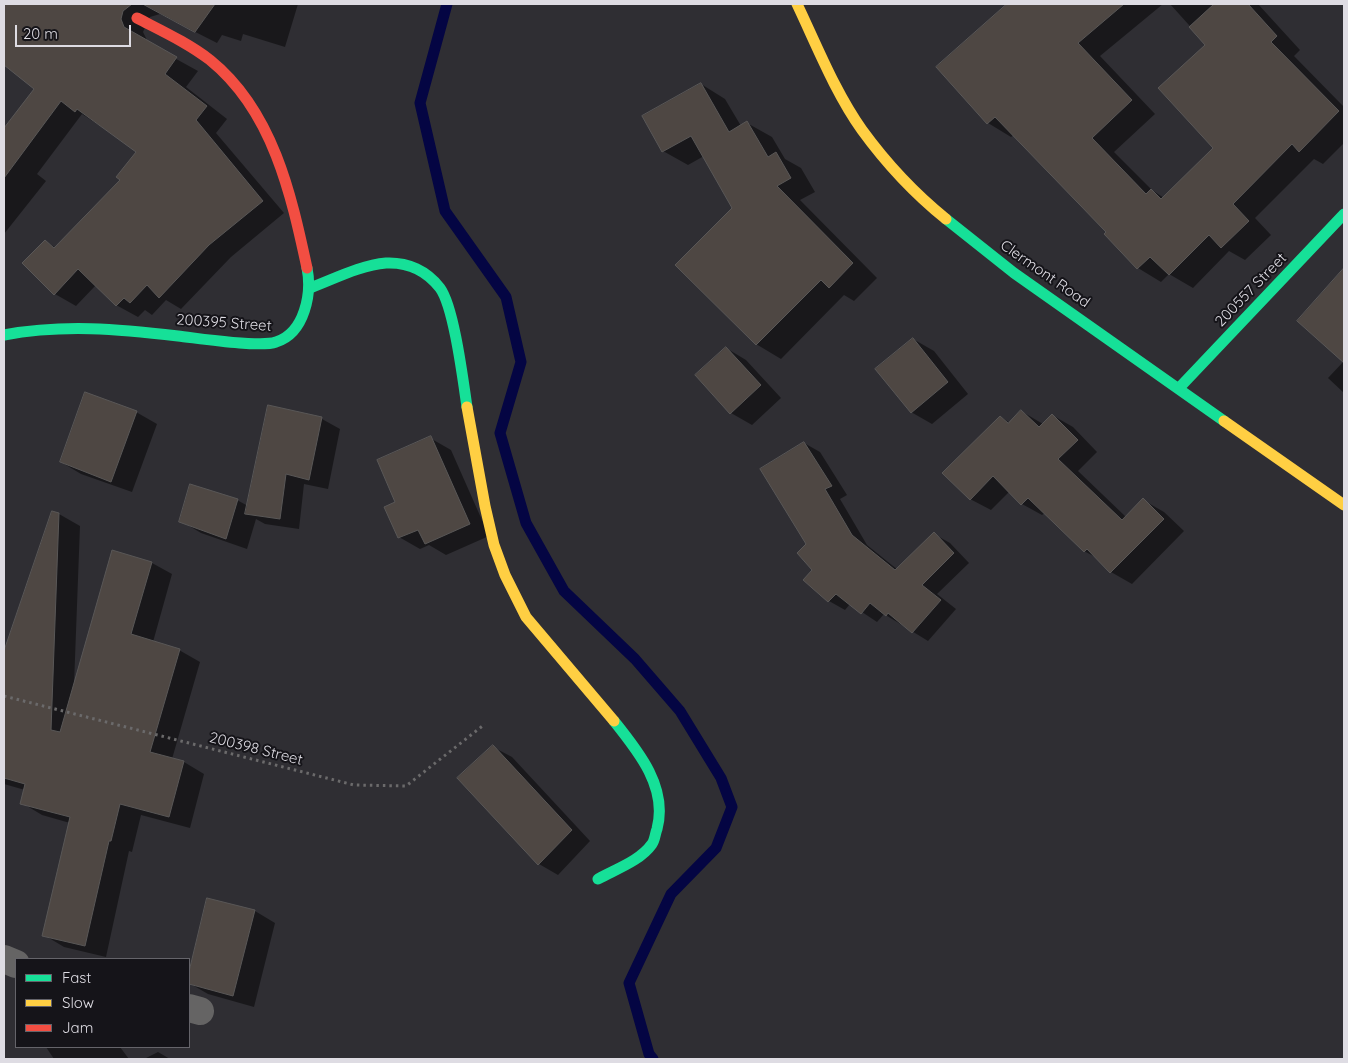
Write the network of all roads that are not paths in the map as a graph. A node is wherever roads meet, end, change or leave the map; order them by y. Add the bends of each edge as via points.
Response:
1 (797, 4) edge
2 (137, 18) dead end
3 (1344, 214) edge
4 (310, 288) junction
5 (4, 335) edge
6 (1180, 387) junction
7 (1344, 505) edge
8 (598, 879) dead end

1 - 6 street, Clermont Road via 862,130 920,198 1014,273
2 - 4 street, 200395 Street via 200,52 231,80 248,103 271,144 293,198
3 - 6 street, 200557 Street
4 - 5 street, 200395 Street via 295,330 275,343 96,329 24,330
4 - 8 street via 387,263 424,271 441,289 452,321 485,506 505,575 526,617 622,732 657,786 660,817 653,843 639,857
6 - 7 street, Clermont Road

